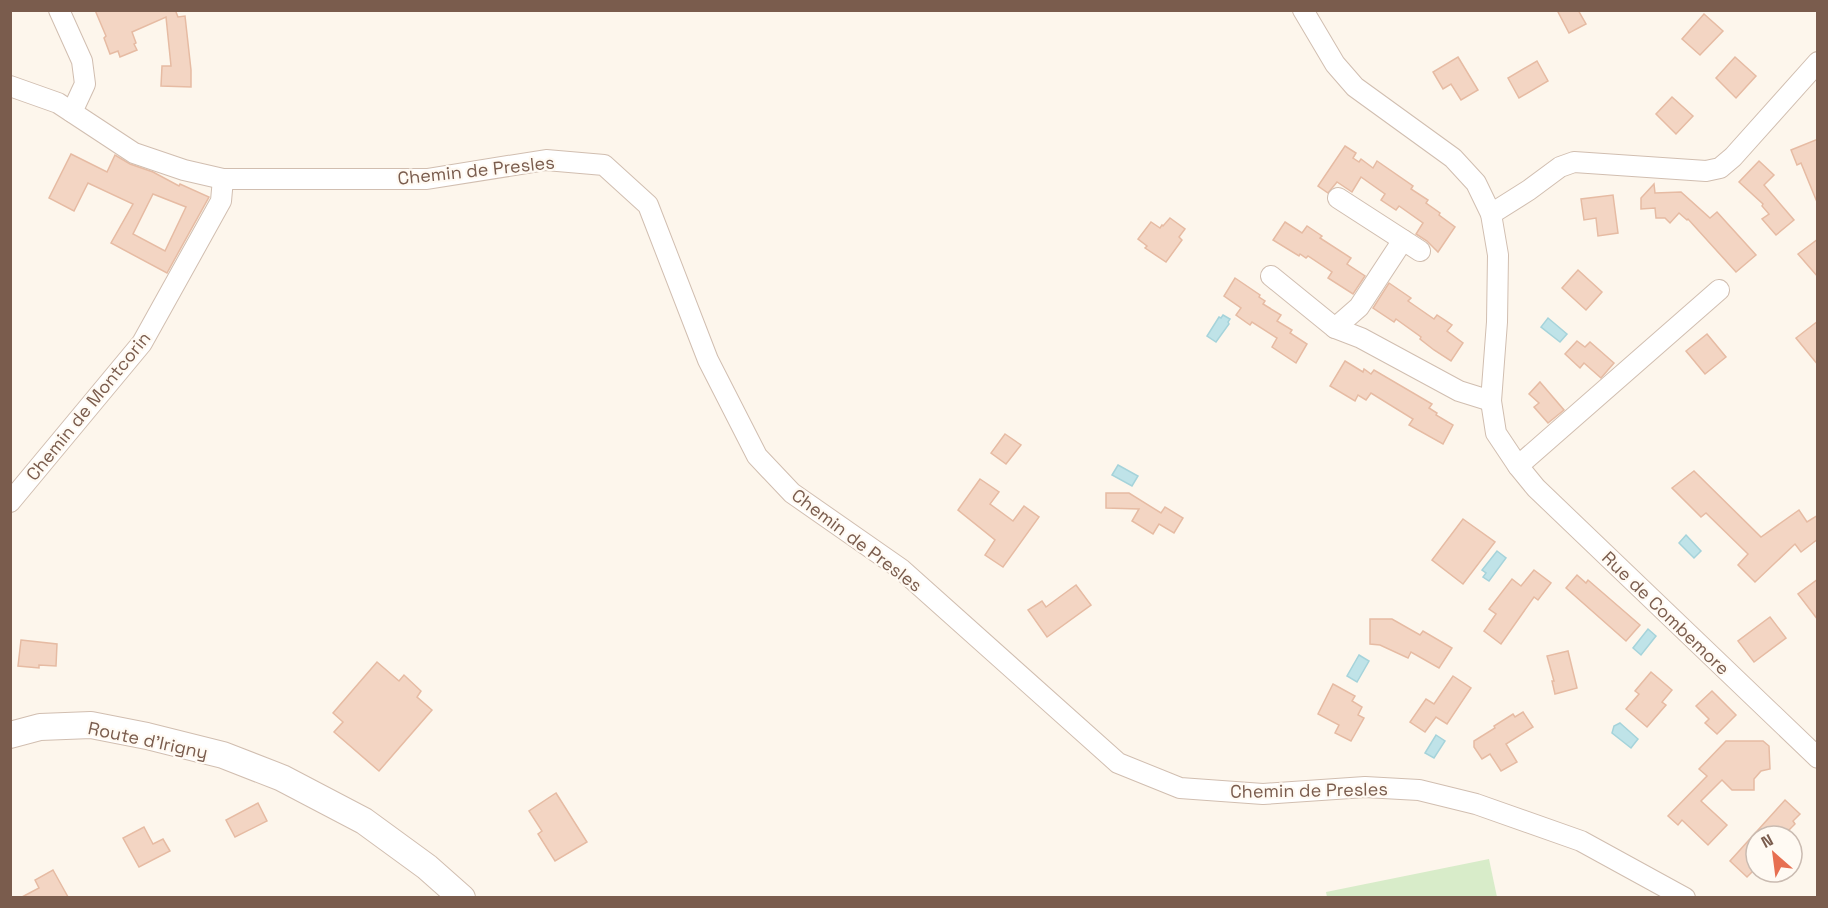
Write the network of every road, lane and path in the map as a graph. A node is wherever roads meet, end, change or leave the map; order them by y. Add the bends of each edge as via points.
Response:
1 (59, 10) edge
2 (1303, 10) edge
3 (1818, 62) edge
4 (10, 86) edge
5 (72, 112) junction
6 (223, 179) junction
7 (1338, 198) dead end
8 (1491, 214) junction
9 (1403, 240) junction
10 (1420, 251) dead end
11 (1271, 276) dead end
12 (1719, 290) dead end
13 (1335, 328) junction
14 (1491, 401) junction
15 (1518, 466) junction
16 (10, 502) edge
17 (10, 735) edge
18 (1818, 758) edge
19 (462, 897) edge
20 (1685, 897) edge

1 - 5 street via 82,61 85,84
2 - 8 street, Rue de Combemore via 1335,64 1355,87 1453,158 1476,183
3 - 8 street via 1720,168 1706,171 1574,162 1560,167
4 - 5 street, Chemin de Presles
5 - 6 street, Chemin de Presles via 134,153
6 - 16 street, Chemin de Montcorin via 221,201 142,343
6 - 20 street, Chemin de Presles via 427,178 546,160 604,165 648,204 708,360 757,456 792,493 902,569 1118,763 1180,789 1263,794 1365,787 1419,790 1476,804 1581,841
7 - 9 street
8 - 14 street, Rue de Combemore via 1498,255
9 - 10 street
9 - 13 street via 1359,307
11 - 13 street
12 - 15 street
13 - 14 street via 1459,391
14 - 15 street, Rue de Combemore via 1496,433
15 - 18 street, Rue de Combemore via 1536,488
17 - 19 street, Route d'Irigny via 40,727 91,725 223,755 282,778 364,821

